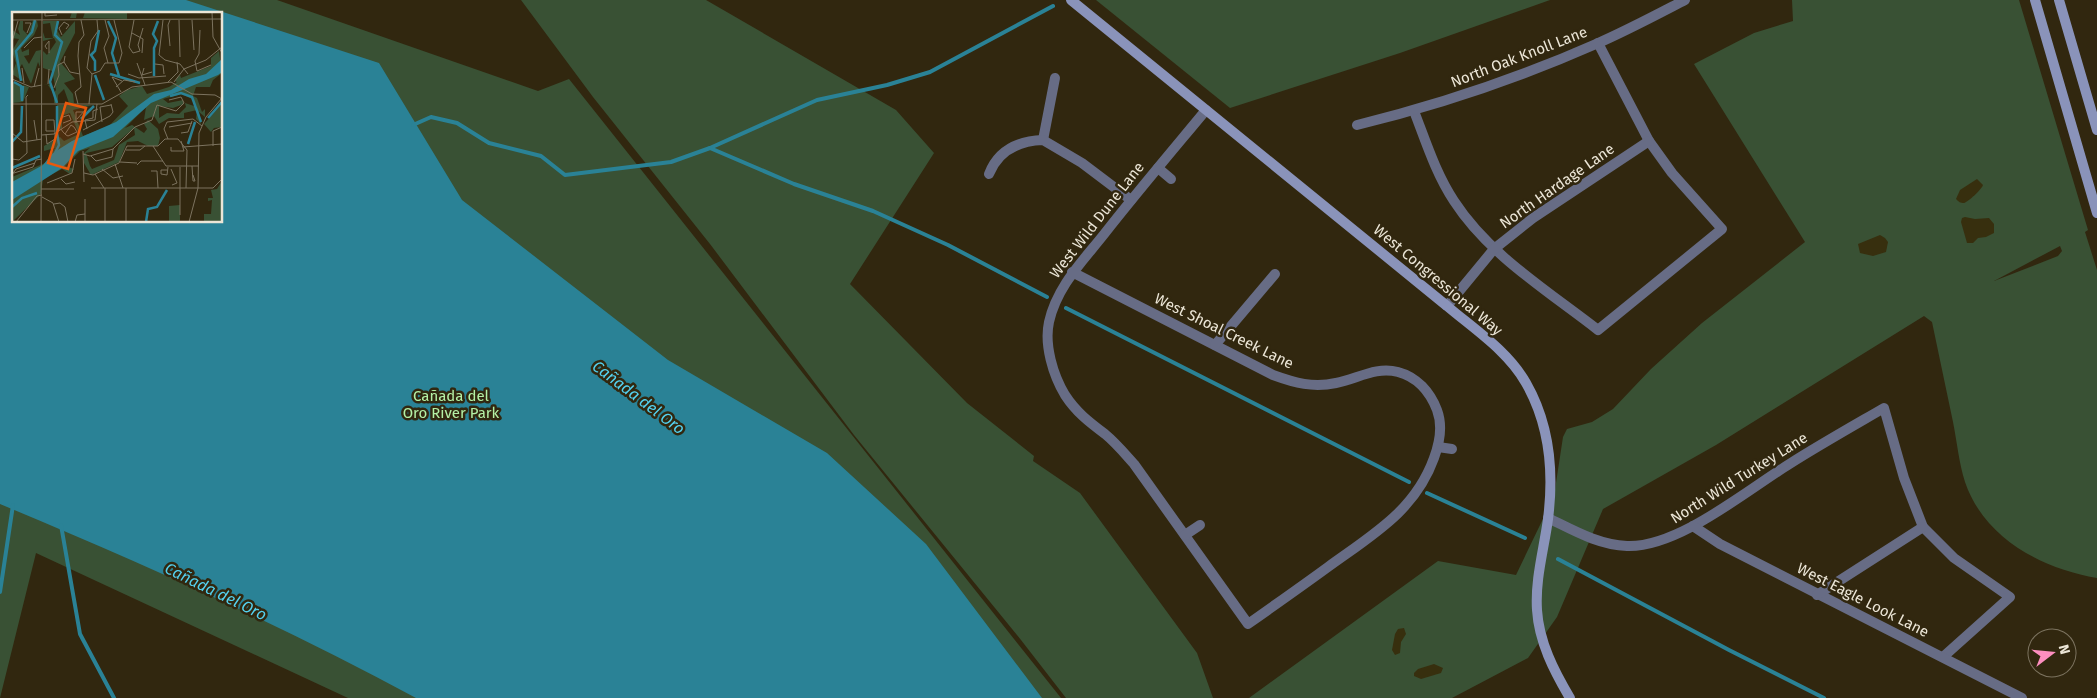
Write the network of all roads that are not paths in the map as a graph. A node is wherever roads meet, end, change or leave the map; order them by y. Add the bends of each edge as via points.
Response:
1 (1071, 0) edge
2 (1685, 0) edge
3 (2035, 0) edge
4 (2059, 0) edge
5 (1598, 43) junction
6 (1055, 78) dead end
7 (1206, 110) junction
8 (1414, 111) junction
9 (1357, 125) dead end
10 (2097, 130) edge
11 (1043, 140) junction
12 (1648, 141) junction
13 (1158, 168) junction
14 (989, 174) dead end
15 (1170, 179) dead end
16 (1131, 200) junction
17 (2097, 213) edge
18 (1494, 249) junction
19 (1072, 272) junction
20 (1275, 274) dead end
21 (1447, 306) junction
22 (1215, 346) junction
23 (1438, 447) junction
24 (1452, 450) dead end
25 (1548, 518) junction
26 (1200, 525) dead end
27 (1693, 526) junction
28 (1923, 527) junction
29 (1184, 535) junction
30 (1817, 595) junction
31 (1248, 624) joint
32 (1943, 657) junction
33 (1570, 698) edge
34 (2022, 698) edge

1 - 7 street, West Congressional Way
2 - 5 street, North Oak Knoll Lane
3 - 17 street
4 - 10 street
5 - 8 street, North Oak Knoll Lane via 1521,75
5 - 12 street
6 - 11 street
7 - 13 street, West Wild Dune Lane
7 - 21 street, West Congressional Way
8 - 9 street, North Oak Knoll Lane
8 - 18 street via 1454,202
11 - 14 street via 1019,144 1004,152 994,161
11 - 16 street via 1082,163
12 - 18 street, North Hardage Lane via 1533,218
12 - 18 street via 1722,229 1598,330
13 - 15 street
13 - 16 street, West Wild Dune Lane
16 - 19 street, West Wild Dune Lane
18 - 21 street, North Hardage Lane
19 - 22 street, West Shoal Creek Lane
19 - 29 street, West Wild Dune Lane via 1058,294 1048,324 1047,341 1056,375 1074,408 1124,452
20 - 22 street
21 - 25 street, West Congressional Way via 1501,352 1526,382 1549,443
22 - 23 street, West Shoal Creek Lane via 1297,384 1318,386 1381,370 1399,372 1418,382 1430,395 1438,412 1441,431
23 - 24 street
23 - 31 street, West Shoal Creek Lane via 1422,486 1396,516
25 - 27 street, North Wild Turkey Lane via 1601,542 1626,546 1652,544
25 - 33 street, West Congressional Way via 1539,567 1537,610 1546,652
26 - 29 street
27 - 28 street, North Wild Turkey Lane via 1884,408 1904,478
27 - 30 street, West Eagle Look Lane via 1720,544
28 - 30 street
28 - 32 street via 1954,558 2010,597
29 - 31 street, West Wild Dune Lane
30 - 32 street, West Eagle Look Lane
32 - 34 street, West Eagle Look Lane

